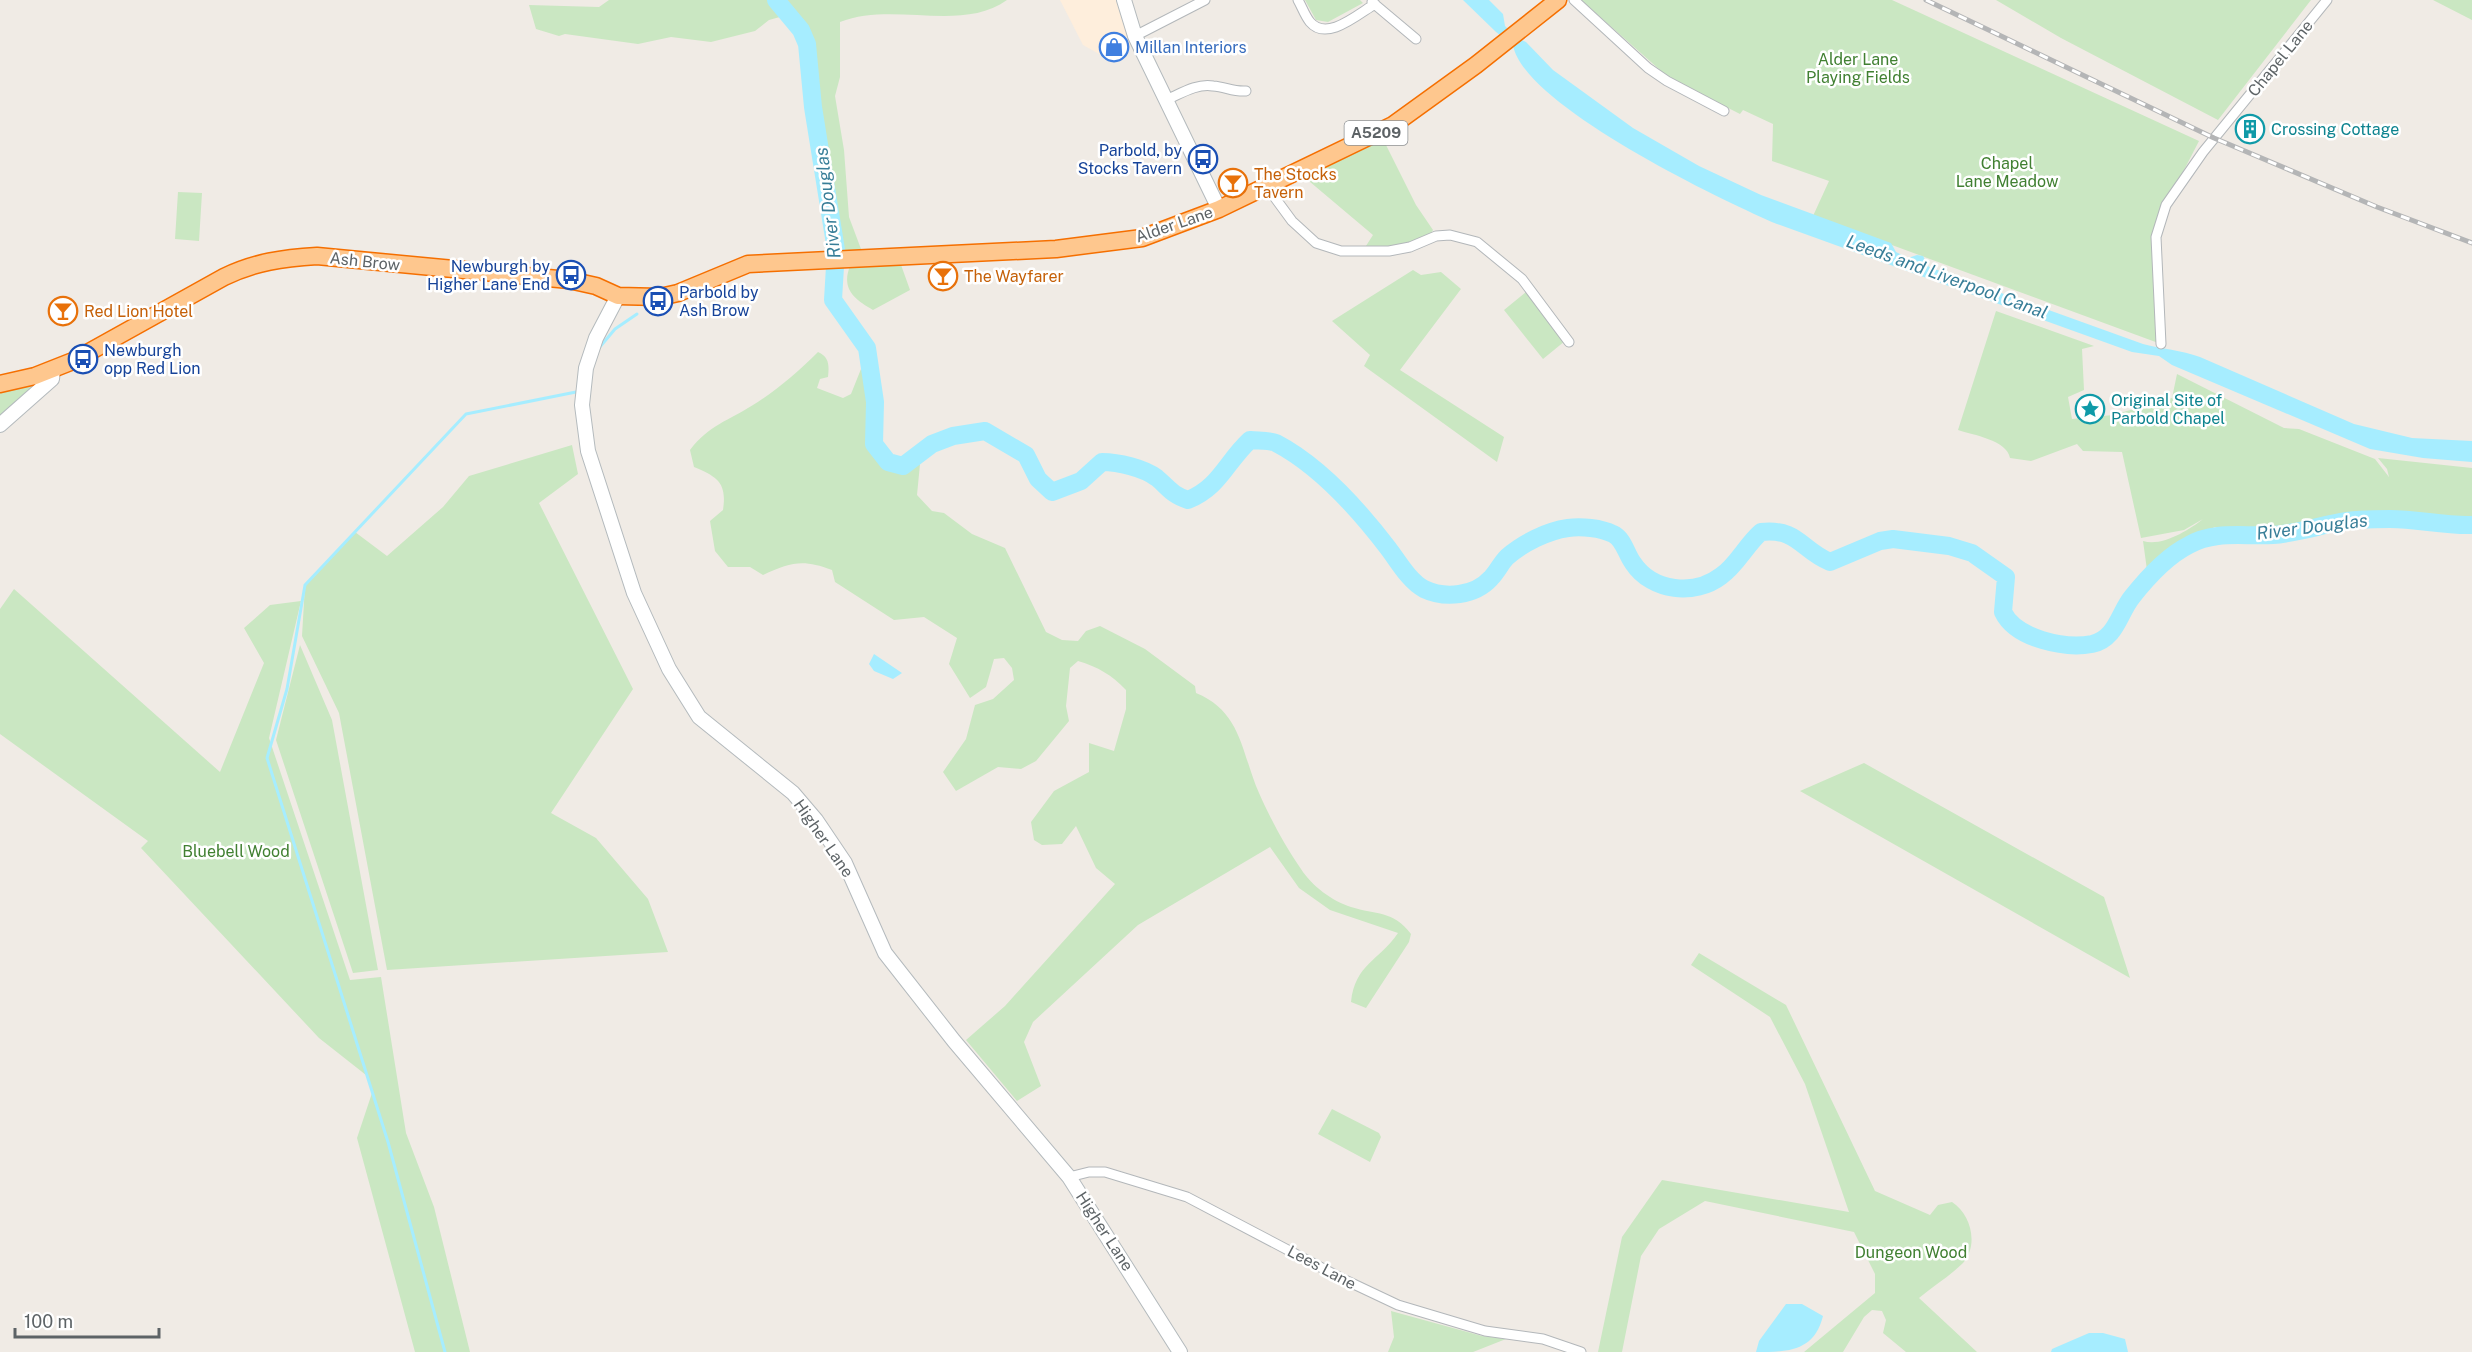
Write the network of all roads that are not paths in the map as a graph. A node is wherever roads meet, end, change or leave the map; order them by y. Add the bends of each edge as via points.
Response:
1 (1124, 0) edge
2 (1205, 0) edge
3 (1298, 0) edge
4 (1558, 0) edge
5 (1574, 0) edge
6 (2327, 0) edge
7 (1372, 2) edge
8 (1135, 36) junction
9 (1416, 39) dead end
10 (1235, 80) dead end
11 (1246, 91) dead end
12 (1233, 92) junction
13 (1166, 100) junction
14 (1724, 111) dead end
15 (1267, 187) junction
16 (1220, 209) junction
17 (740, 267) joint
18 (618, 296) junction
19 (1569, 342) dead end
20 (2161, 344) dead end
21 (53, 370) junction
22 (0, 384) edge
23 (0, 425) edge
24 (1069, 1176) junction
25 (1180, 1352) edge
26 (1581, 1352) edge

1 - 8 street
2 - 8 street
3 - 7 street via 1310,22 1332,30
4 - 15 highway, Alder Lane / A5209 via 1393,125
5 - 14 street via 1648,68
6 - 20 street, Chapel Lane via 2203,152 2166,205 2156,237
7 - 9 street
8 - 13 street
10 - 12 street
11 - 12 street
12 - 13 street via 1211,85
13 - 16 street
15 - 16 highway, Alder Lane / A5209
15 - 19 street via 1292,221 1316,243 1341,251 1389,251 1450,235 1477,242 1522,279
16 - 17 highway, Alder Lane / A5209 via 1164,232 1099,245 825,258
17 - 18 highway, Ash Brow / A5209 via 678,293 642,298
18 - 21 highway, Ash Brow / A5209 via 569,280 325,257 280,258 252,264 224,277
18 - 24 street, Higher Lane via 596,338 586,368 582,405 596,482 652,636 699,717 793,793 816,820 845,863 885,953
21 - 22 highway, A5209
21 - 23 street via 52,379
24 - 25 street, Higher Lane
24 - 26 street, Lees Lane via 1105,1172 1187,1197 1398,1305 1485,1331 1543,1339

